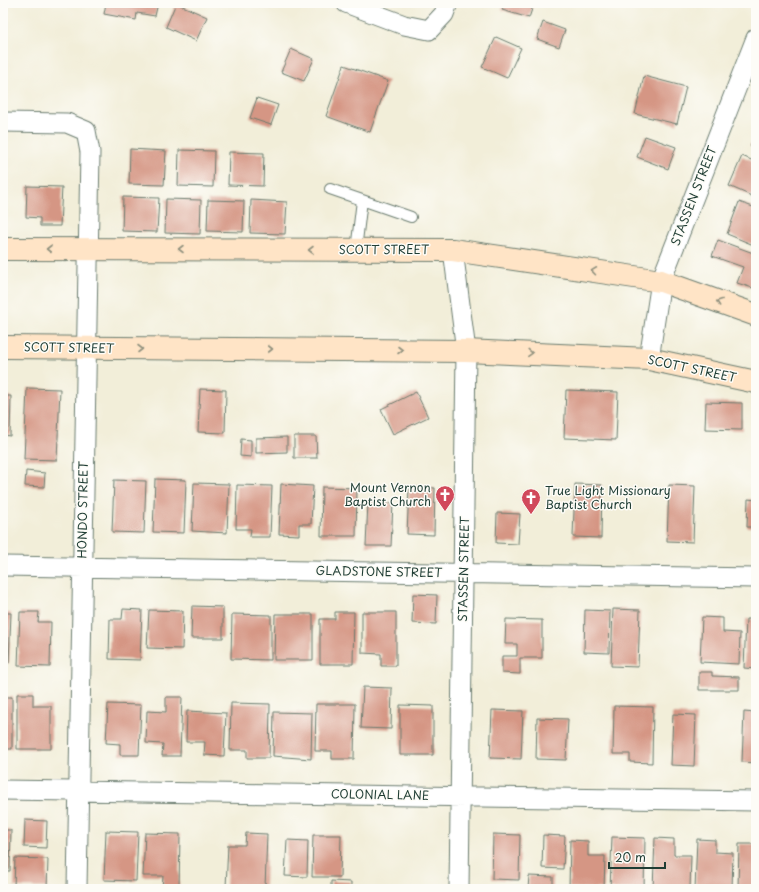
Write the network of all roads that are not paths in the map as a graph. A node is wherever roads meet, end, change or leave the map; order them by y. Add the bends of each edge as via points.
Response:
1 (346, 3) edge
2 (448, 3) edge
3 (756, 38) edge
4 (3, 122) edge
5 (330, 189) dead end
6 (362, 200) junction
7 (411, 217) dead end
8 (3, 249) edge
9 (88, 249) junction
10 (356, 250) junction
11 (453, 250) junction
12 (661, 281) junction
13 (756, 315) edge
14 (3, 347) edge
15 (86, 348) junction
16 (466, 351) junction
17 (649, 359) junction
18 (756, 382) edge
19 (3, 566) edge
20 (82, 567) junction
21 (464, 574) junction
22 (756, 578) edge
23 (3, 790) edge
24 (78, 791) junction
25 (460, 796) junction
26 (756, 801) edge
27 (77, 889) edge
28 (459, 889) edge

1 - 2 street via 404,25 429,30 444,14
3 - 12 street, STASSEN STREET
4 - 9 street, HONDO STREET via 67,124 86,131 90,152
5 - 6 lane
6 - 7 lane
6 - 10 lane
9 -> 8 main road, SCOTT STREET
10 -> 9 main road, SCOTT STREET
9 - 15 street, HONDO STREET
10 - 11 main road, SCOTT STREET
12 -> 11 main road, SCOTT STREET
11 - 16 street, STASSEN STREET
13 -> 12 main road, SCOTT STREET
12 - 17 street, STASSEN STREET
14 - 15 main road, SCOTT STREET
15 -> 16 main road, SCOTT STREET
15 - 20 street, HONDO STREET
16 -> 17 main road, SCOTT STREET
16 - 21 street, STASSEN STREET
17 - 18 main road, SCOTT STREET
19 - 20 street, GLADSTONE STREET
20 - 21 street, GLADSTONE STREET
20 - 24 street, HONDO STREET
21 - 22 street, GLADSTONE STREET
21 - 25 street, STASSEN STREET
23 - 24 street, COLONIAL LANE
24 - 25 street, COLONIAL LANE
24 - 27 street, HONDO STREET
25 - 26 street, COLONIAL LANE
25 - 28 street, STASSEN STREET

